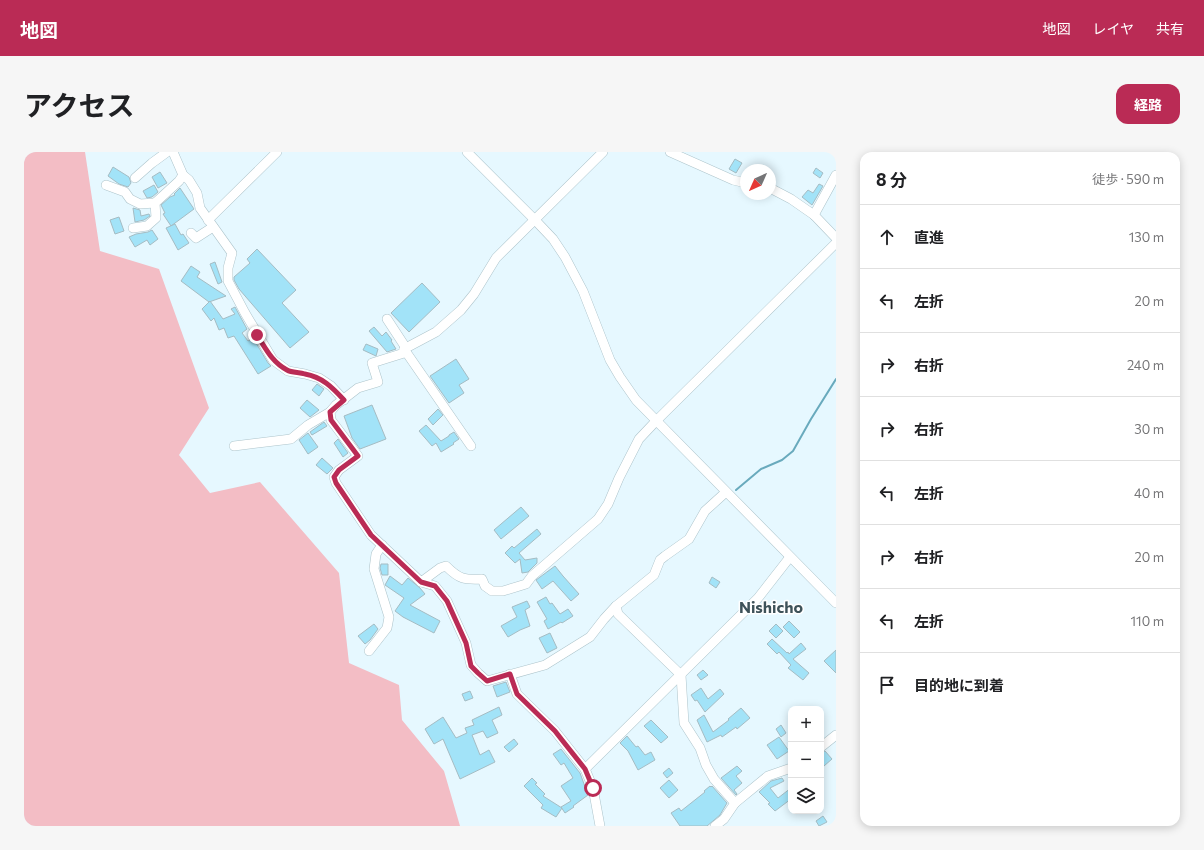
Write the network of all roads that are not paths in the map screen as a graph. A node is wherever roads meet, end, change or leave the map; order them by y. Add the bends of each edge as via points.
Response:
1 (167, 152) edge
2 (173, 152) edge
3 (278, 152) edge
4 (467, 152) edge
5 (603, 152) edge
6 (670, 152) edge
7 (183, 175) junction
8 (836, 175) edge
9 (135, 178) dead end
10 (740, 182) edge
11 (106, 185) dead end
12 (776, 191) edge
13 (155, 203) junction
14 (814, 215) junction
15 (535, 220) junction
16 (211, 223) junction
17 (133, 228) dead end
18 (191, 233) dead end
19 (836, 238) edge
20 (836, 243) edge
21 (387, 319) dead end
22 (405, 349) junction
23 (344, 400) junction
24 (330, 412) junction
25 (656, 421) junction
26 (234, 446) dead end
27 (471, 446) dead end
28 (726, 492) junction
29 (382, 545) junction
30 (790, 557) junction
31 (421, 582) junction
32 (836, 603) edge
33 (616, 606) junction
34 (370, 651) dead end
35 (510, 674) junction
36 (681, 675) junction
37 (835, 738) edge
38 (824, 745) edge
39 (585, 769) junction
40 (788, 769) edge
41 (735, 803) junction
42 (600, 826) edge
43 (715, 826) edge

1 - 9 street
2 - 7 street
3 - 16 street
4 - 15 street
5 - 15 street
6 - 10 street
7 - 13 street
7 - 16 street via 197,193 200,208
8 - 14 street
11 - 13 street via 125,192 130,199 140,204
12 - 14 street
13 - 17 street via 156,218 147,226
14 - 19 street
15 - 22 street via 496,258 461,310 436,332
15 - 25 street via 553,239 574,273 607,353 620,377 636,400
16 - 18 street via 196,238
16 - 23 street via 232,253 228,281 273,360 288,372 319,378
20 - 25 street
21 - 22 street
22 - 23 street via 404,353 372,363 378,382 358,388
22 - 27 street
23 - 24 street
24 - 26 street via 291,439
24 - 29 street via 331,420 358,456 339,470 334,477 336,483 371,535
25 - 28 street
25 - 31 street via 639,439 608,504 598,519 526,584 503,591 492,591 485,586 482,579 468,580 456,575 446,566
28 - 30 street
28 - 33 street via 705,511 689,540 660,560 654,575
29 - 31 street
29 - 34 street via 376,554 374,569 389,617 387,628
30 - 32 street
30 - 36 street via 758,598
31 - 35 street via 435,586 447,601 466,643 471,666 487,681
33 - 35 street via 590,637 545,665
33 - 36 street via 618,614
35 - 39 street via 517,694 555,731
36 - 39 street
36 - 41 street via 684,723 700,748 714,779
37 - 38 street
39 - 42 street via 593,788
40 - 41 street via 768,776
41 - 43 street via 724,819

